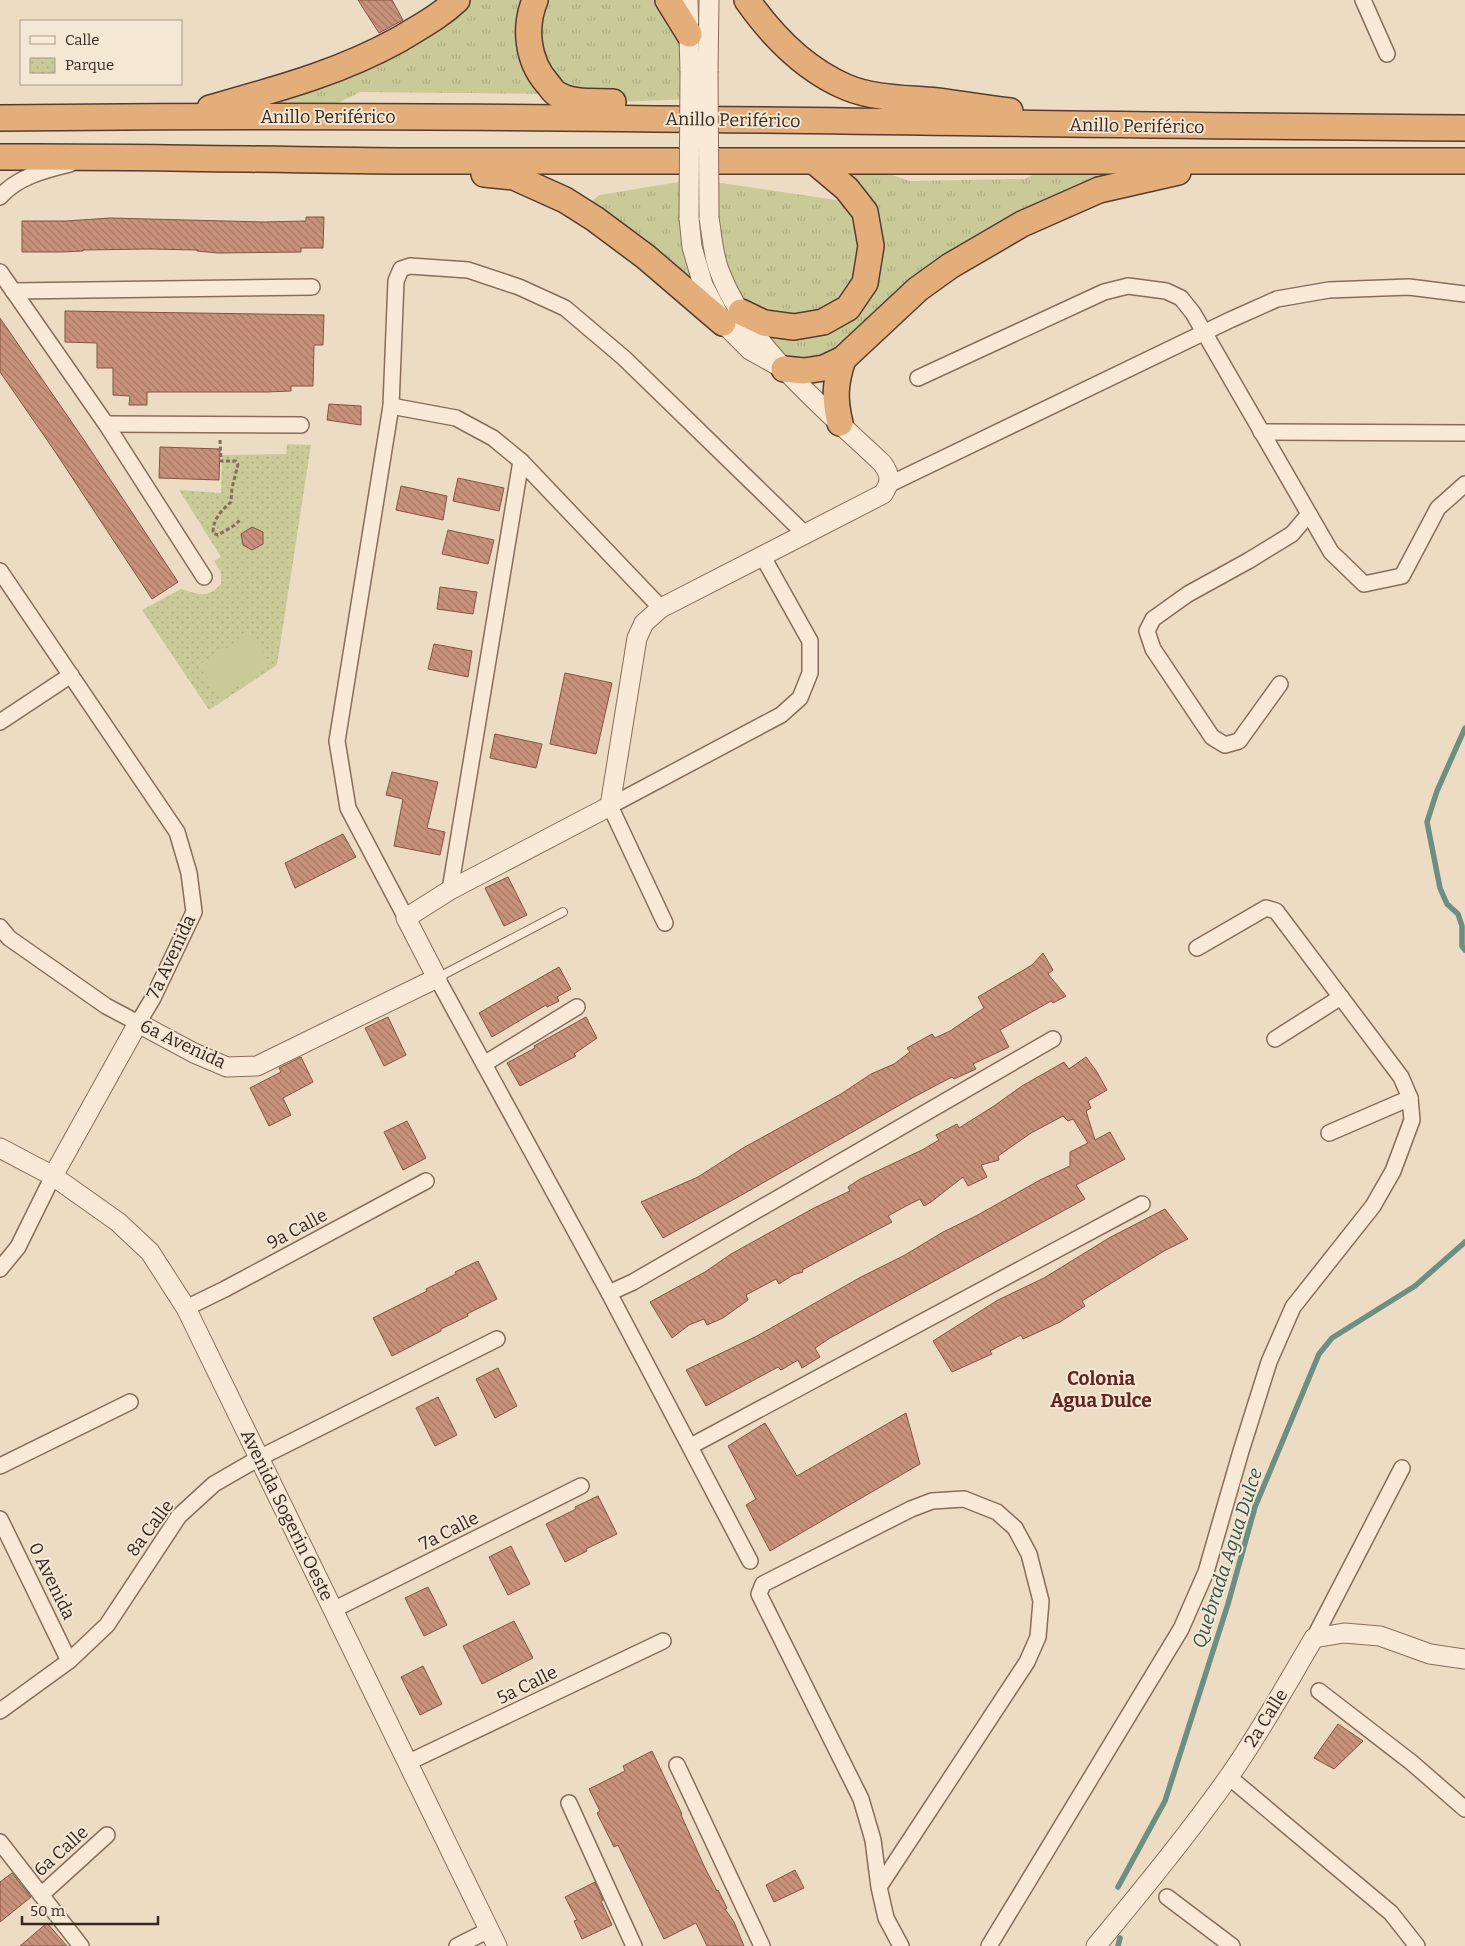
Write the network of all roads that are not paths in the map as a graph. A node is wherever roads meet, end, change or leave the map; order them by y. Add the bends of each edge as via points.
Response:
1 (457, 0) edge
2 (535, 0) edge
3 (668, 0) edge
4 (688, 0) edge
5 (701, 0) edge
6 (709, 0) edge
7 (746, 0) edge
8 (1362, 0) edge
9 (689, 34) junction
10 (1387, 54) dead end
11 (708, 64) junction
12 (179, 116) junction
13 (0, 118) edge
14 (668, 119) junction
15 (1124, 126) junction
16 (1465, 128) edge
17 (98, 156) junction
18 (0, 157) edge
19 (398, 161) junction
20 (1465, 161) edge
21 (815, 162) junction
22 (1221, 162) junction
23 (2, 191) edge
24 (0, 272) edge
25 (312, 286) dead end
26 (14, 291) junction
27 (1465, 294) edge
28 (732, 318) junction
29 (1204, 333) junction
30 (842, 358) junction
31 (784, 368) junction
32 (918, 378) dead end
33 (391, 406) junction
34 (840, 423) junction
35 (106, 424) junction
36 (300, 425) dead end
37 (1261, 432) junction
38 (1465, 433) edge
39 (521, 461) junction
40 (890, 484) junction
41 (1465, 484) edge
42 (1309, 514) junction
43 (806, 535) junction
44 (763, 557) junction
45 (0, 571) edge
46 (204, 577) dead end
47 (661, 608) junction
48 (71, 676) junction
49 (1280, 684) dead end
50 (0, 722) edge
51 (610, 806) junction
52 (450, 890) junction
53 (563, 912) dead end
54 (406, 918) junction
55 (665, 923) dead end
56 (0, 927) edge
57 (1197, 948) dead end
58 (437, 978) junction
59 (1341, 997) junction
60 (577, 1007) dead end
61 (138, 1023) junction
62 (1053, 1039) dead end
63 (1274, 1039) dead end
64 (484, 1064) junction
65 (1410, 1098) junction
66 (1329, 1133) dead end
67 (0, 1148) edge
68 (53, 1176) junction
69 (426, 1182) dead end
70 (1142, 1204) dead end
71 (0, 1269) edge
72 (610, 1293) junction
73 (186, 1308) junction
74 (497, 1339) dead end
75 (130, 1402) dead end
76 (691, 1446) junction
77 (259, 1458) junction
78 (0, 1466) edge
79 (1402, 1468) dead end
80 (581, 1486) dead end
81 (0, 1519) edge
82 (750, 1561) dead end
83 (333, 1610) junction
84 (1314, 1638) junction
85 (663, 1641) dead end
86 (1465, 1659) edge
87 (69, 1661) junction
88 (1319, 1692) dead end
89 (0, 1710) edge
90 (407, 1763) junction
91 (677, 1765) dead end
92 (1229, 1777) junction
93 (569, 1803) dead end
94 (1465, 1809) edge
95 (107, 1835) dead end
96 (0, 1842) edge
97 (879, 1887) junction
98 (41, 1895) junction
99 (1167, 1897) dead end
100 (493, 1938) edge
101 (81, 1946) edge
102 (457, 1946) edge
103 (634, 1946) edge
104 (762, 1946) edge
105 (900, 1946) edge
106 (989, 1946) edge
107 (1096, 1946) edge
108 (1232, 1946) edge
109 (1417, 1946) edge

1 - 12 highway via 438,17 341,68
2 - 14 highway via 530,13 529,49 538,73 556,94 575,100 618,102
3 - 9 highway
4 - 9 street
5 - 11 street
6 - 11 street
7 - 15 highway via 787,49 811,68 847,87 874,95
8 - 10 street
9 - 28 street, bridge via 689,218 692,247 703,285
11 - 28 street, bridge via 710,218 718,269
12 - 13 highway, Anillo Periférico
12 - 14 highway, Anillo Periférico
14 - 15 highway, Anillo Periférico
15 - 16 highway, Anillo Periférico
17 - 18 highway, Anillo Periférico
17 - 19 highway, Anillo Periférico
17 - 23 street via 25,178
19 - 21 highway, Anillo Periférico
19 - 28 highway via 514,177 565,200 596,218
20 - 22 highway, Anillo Periférico
21 - 22 highway, Anillo Periférico
21 - 28 highway via 847,189 866,212 871,246 865,283 848,308 823,322 794,327
22 - 30 highway via 1099,190 1022,224 950,266 918,289
24 - 26 street
25 - 26 street
26 - 35 street
27 - 29 street via 1410,287 1328,290 1277,300
28 - 31 street via 755,335
29 - 32 street via 1180,298 1166,291 1128,286 1104,292
29 - 37 street
29 - 40 street
30 - 31 highway via 824,368 804,372
30 - 34 highway via 835,402
31 - 34 street
33 - 39 street via 456,418 493,438
33 - 43 street via 396,281 402,270 410,266 468,270 519,287 565,308 624,358
33 - 54 street via 337,742 348,808
34 - 40 street via 882,463 889,473
35 - 36 street
35 - 46 street
37 - 38 street
37 - 42 street
39 - 47 street
39 - 52 street
40 - 43 street via 872,501
41 - 42 street via 1438,508 1402,576 1364,584 1331,552
42 - 49 street via 1292,534 1153,618 1146,631 1153,649 1212,737 1225,745 1239,741
43 - 44 street
44 - 47 street
44 - 51 street via 810,641 810,673 800,698 781,715
45 - 48 street, 7a Avenida
47 - 51 street via 644,623 637,638
48 - 50 street
48 - 61 street, 7a Avenida via 177,832 189,873 194,912
51 - 52 street
51 - 55 street
52 - 54 street
53 - 58 lane
54 - 58 street
56 - 61 street, 6a Avenida via 9,938 106,1006
57 - 59 street via 1266,908 1276,911
58 - 61 street, 6a Avenida via 257,1066 228,1067
58 - 64 street
59 - 63 street
59 - 65 street via 1401,1078
60 - 64 street
61 - 68 street, 7a Avenida
62 - 72 street
64 - 72 street
65 - 66 street
65 - 106 street via 1412,1120 1393,1172 1373,1206 1293,1307 1269,1362 1206,1572 1181,1629
67 - 68 street, Avenida Sogerin Oeste
68 - 71 street, 7a Avenida via 18,1248
68 - 73 street, Avenida Sogerin Oeste via 118,1222 150,1252
69 - 73 street, 9a Calle
70 - 76 street
72 - 76 street
73 - 77 street, Avenida Sogerin Oeste
74 - 77 street, 8a Calle
75 - 78 street
76 - 82 street
77 - 83 street, Avenida Sogerin Oeste
77 - 87 street, 8a Calle via 214,1484 179,1516 107,1625
79 - 84 street, 2a Calle
80 - 83 street, 7a Calle
81 - 87 street, 0 Avenida
83 - 90 street, Avenida Sogerin Oeste
84 - 86 street via 1344,1633 1380,1636 1430,1654
84 - 92 street, 2a Calle
85 - 90 street, 5a Calle
87 - 89 street, 8a Calle
88 - 94 street via 1411,1762
90 - 100 street, Avenida Sogerin Oeste
91 - 104 street
92 - 107 street, 2a Calle via 1148,1884
92 - 109 street via 1391,1913
93 - 103 street
95 - 98 street, 6a Calle
96 - 98 street
97 - 97 street via 1027,1662 1038,1637 1041,1601 1028,1554 1015,1528 997,1512 964,1499 932,1501 911,1509 763,1584 759,1594 861,1799 873,1840
97 - 105 street via 886,1918
98 - 101 street
99 - 108 street
100 - 102 street

